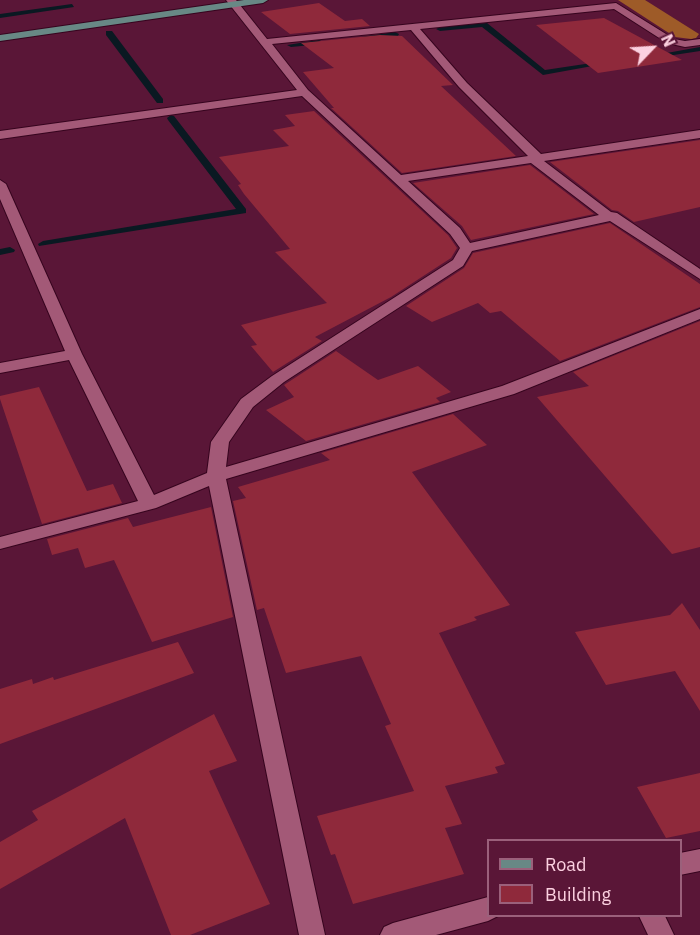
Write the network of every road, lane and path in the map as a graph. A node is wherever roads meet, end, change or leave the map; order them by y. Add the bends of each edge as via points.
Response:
1 (189, 0) edge
2 (264, 0) edge
3 (233, 2) edge
4 (118, 10) dead end
5 (414, 28) junction
6 (0, 38) edge
7 (266, 42) junction
8 (700, 42) edge
9 (304, 92) junction
10 (700, 134) edge
11 (0, 135) edge
12 (536, 158) junction
13 (397, 179) junction
14 (0, 184) edge
15 (609, 217) junction
16 (467, 248) junction
17 (700, 275) edge
18 (700, 314) edge
19 (74, 354) junction
20 (0, 368) edge
21 (216, 476) junction
22 (149, 504) junction
23 (0, 543) edge
24 (700, 860) edge
25 (682, 864) edge
26 (487, 910) edge
27 (653, 917) edge
28 (312, 935) edge
29 (393, 935) edge
30 (661, 935) edge

1 - 4 main road
2 - 3 main road
3 - 6 main road
3 - 7 street
5 - 7 street
5 - 8 street via 616,6 671,41
5 - 12 street via 463,85
7 - 9 street
9 - 11 street
9 - 13 street
10 - 12 street
12 - 13 street
12 - 15 street
13 - 16 street via 455,231
14 - 19 street
15 - 16 street
15 - 17 street
16 - 21 street via 458,263 247,403 220,442
18 - 21 street via 508,390
19 - 20 street
19 - 22 street
21 - 22 street
21 - 28 street
22 - 23 street
24 - 25 street
26 - 29 street
27 - 30 street

